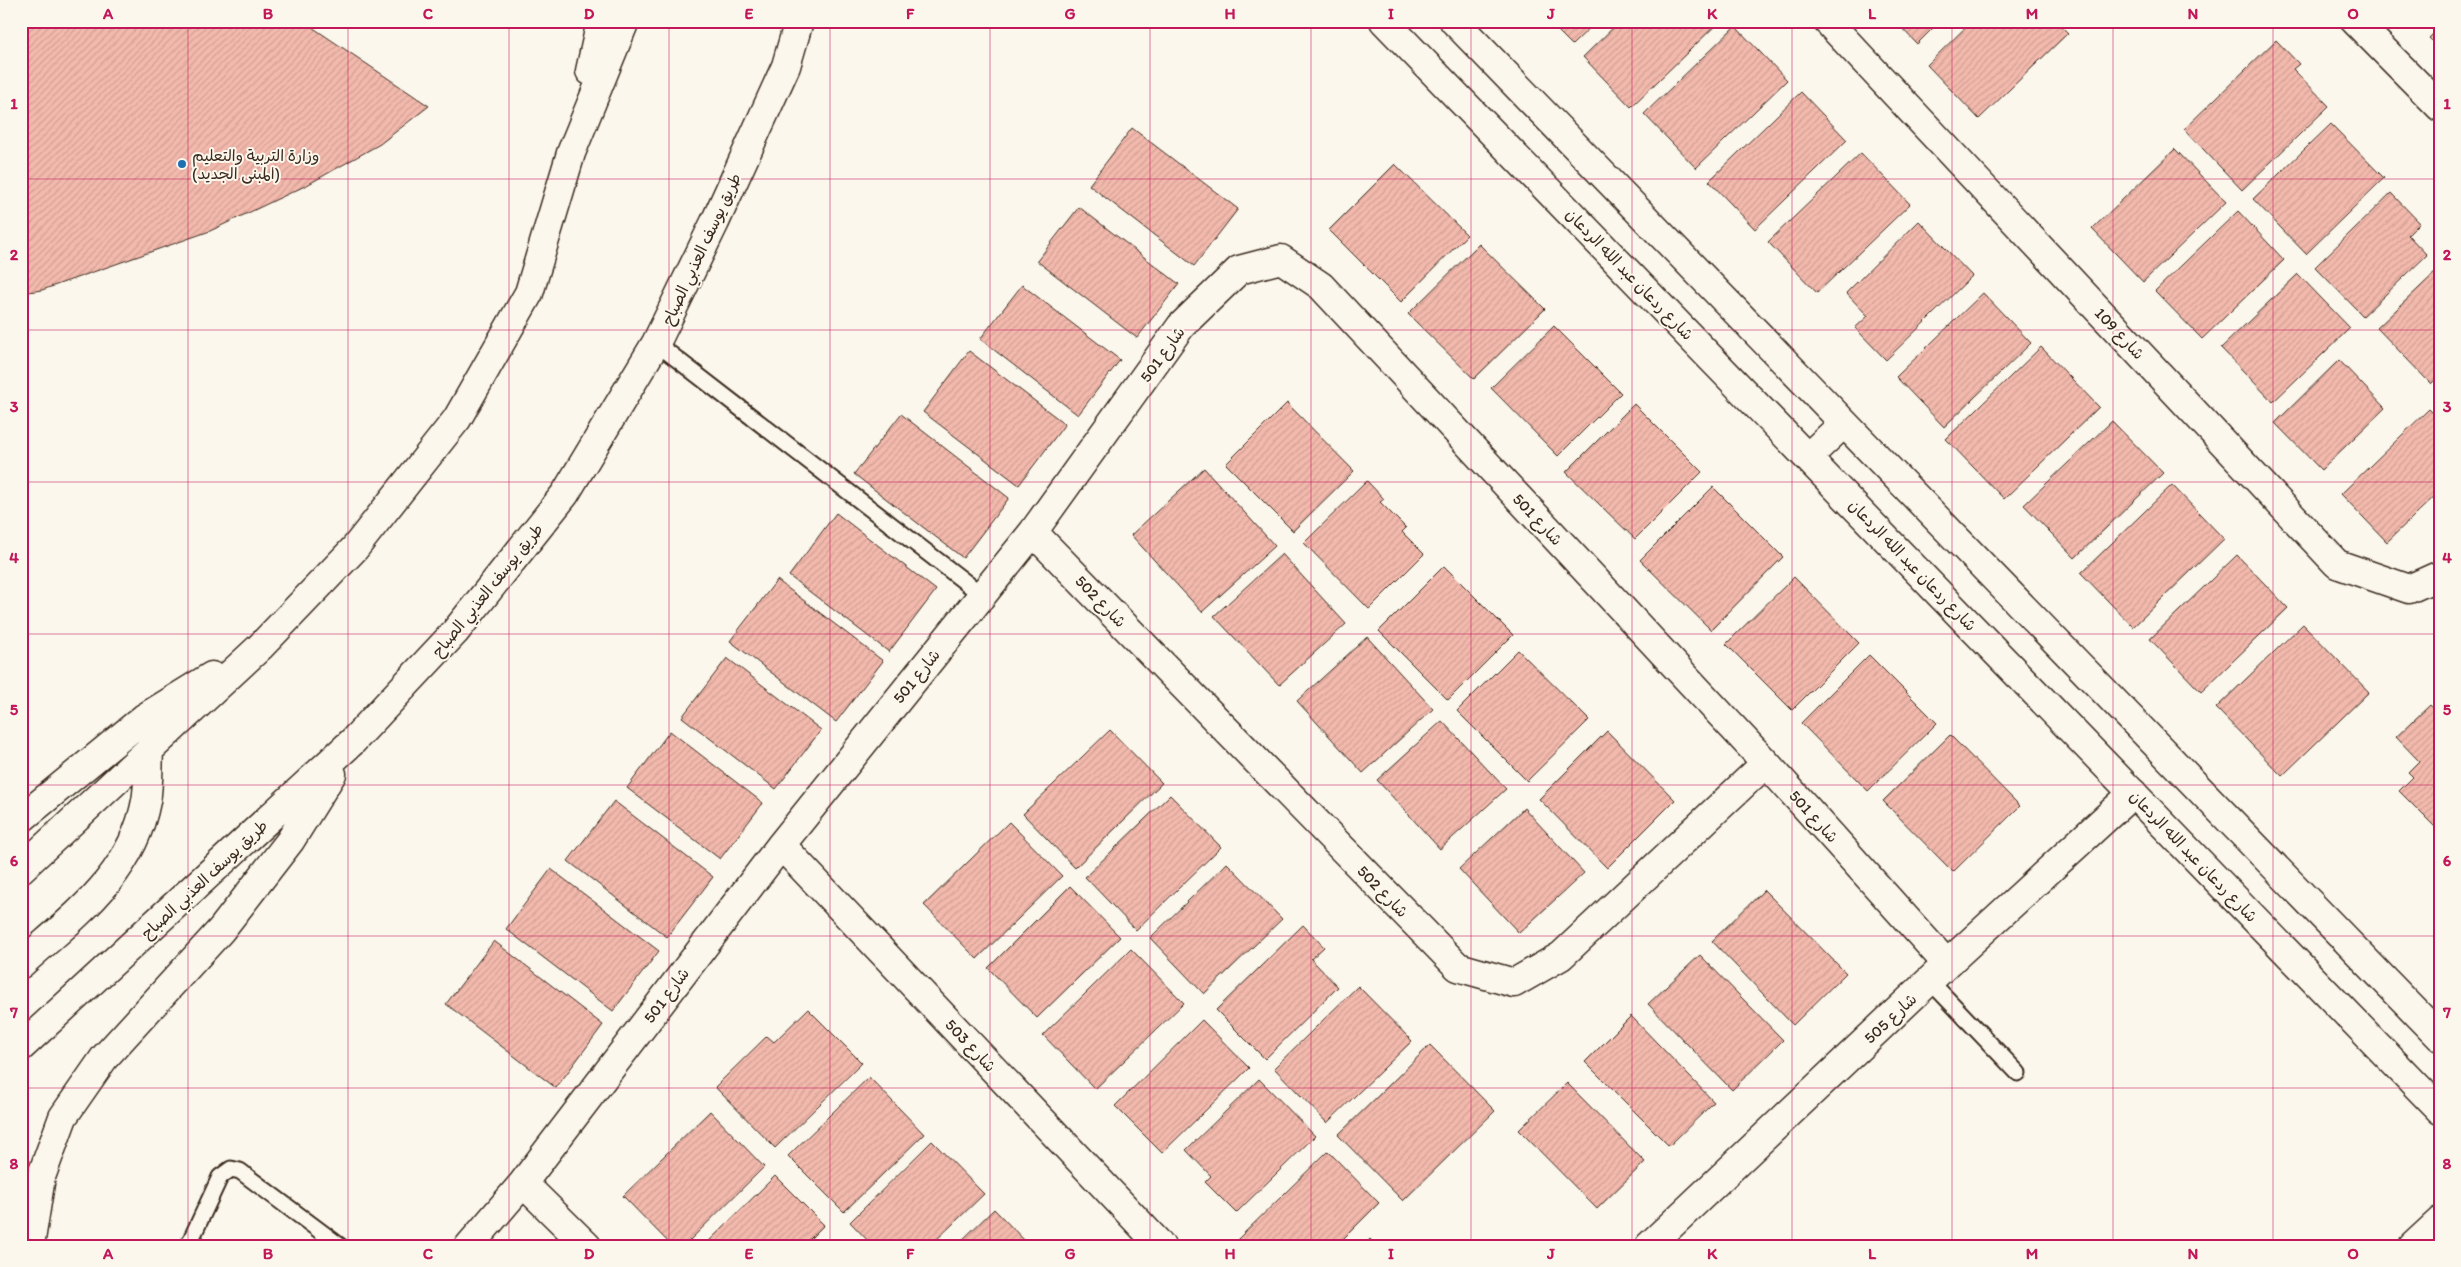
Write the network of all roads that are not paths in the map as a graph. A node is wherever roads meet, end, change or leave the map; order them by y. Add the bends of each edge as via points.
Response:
1 (602, 21) edge
2 (624, 21) edge
3 (800, 21) edge
4 (805, 21) edge
5 (1384, 21) edge
6 (1454, 21) edge
7 (1827, 21) edge
8 (2356, 21) edge
9 (786, 66) junction
10 (2440, 107) edge
11 (571, 153) junction
12 (656, 343) junction
13 (1843, 424) junction
14 (1808, 457) junction
15 (1033, 532) junction
16 (2440, 575) edge
17 (982, 595) junction
18 (260, 647) junction
19 (352, 742) junction
20 (149, 751) junction
21 (1766, 763) junction
22 (2133, 793) junction
23 (21, 819) edge
24 (781, 845) junction
25 (21, 869) edge
26 (21, 964) edge
27 (1939, 972) junction
28 (2440, 1037) edge
29 (21, 1047) edge
30 (2018, 1074) dead end
31 (2440, 1110) edge
32 (523, 1184) junction
33 (2440, 1221) edge
34 (30, 1246) edge
35 (188, 1246) edge
36 (340, 1246) edge
37 (469, 1246) edge
38 (587, 1246) edge
39 (1161, 1246) edge
40 (1649, 1246) edge
41 (2413, 1246) edge

1 - 11 street
2 - 11 street
3 - 9 street, طريق يوسف العذبي الصباح
4 - 9 street
5 - 14 street, شارع ردعان عبد الله الردعان
6 - 13 street
7 - 16 street, شارع 109 via 2337,564 2409,589
8 - 10 street
9 - 12 street, طريق يوسف العذبي الصباح
11 - 18 street via 529,293 457,419 355,548
12 - 17 lane
12 - 19 street, طريق يوسف العذبي الصباح via 565,494 456,632
13 - 14 street
13 - 28 street
14 - 22 street, شارع ردعان عبد الله الردعان
15 - 17 street, شارع 501
15 - 21 street, شارع 502 via 1458,967 1514,983 1561,956
15 - 21 street, شارع 501 via 1181,326 1239,270 1281,259 1321,286
17 - 24 street, شارع 501
18 - 20 street
18 - 23 street via 144,718
19 - 29 street, طريق يوسف العذبي الصباح
19 - 34 street via 290,841 221,930 104,1058 63,1117 41,1177
20 - 25 street
20 - 26 street via 146,801 131,848 104,889
21 - 27 street, شارع 501
22 - 27 street, شارع 505
22 - 31 street, شارع ردعان عبد الله الردعان
24 - 32 street, شارع 501
24 - 39 street, شارع 503
27 - 30 lane
27 - 40 street, شارع 505
32 - 37 street, شارع 501
32 - 38 street
33 - 41 street
35 - 36 lane via 220,1177 231,1169 240,1171

